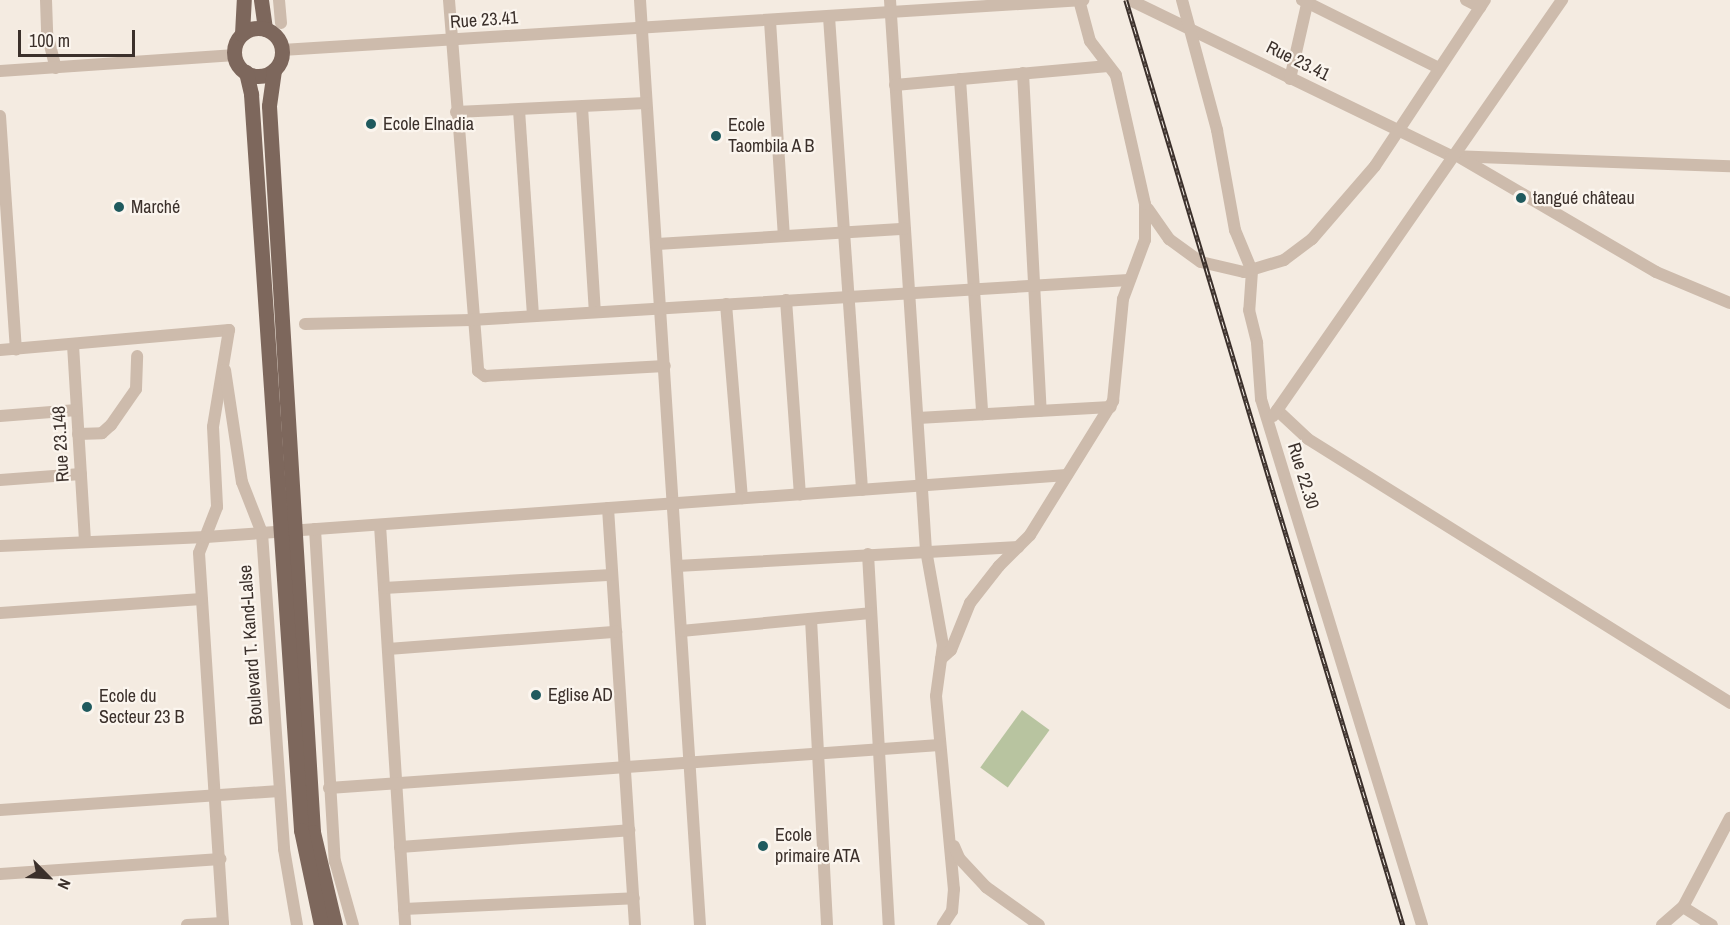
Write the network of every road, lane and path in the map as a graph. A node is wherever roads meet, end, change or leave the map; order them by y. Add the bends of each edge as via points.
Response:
1 (46, 0) edge
2 (244, 0) edge
3 (261, 0) edge
4 (279, 0) edge
5 (449, 0) edge
6 (640, 0) edge
7 (890, 0) edge
8 (1081, 0) edge
9 (1130, 0) edge
10 (1182, 0) edge
11 (1466, 0) edge
12 (1562, 0) edge
13 (1306, 1) edge
14 (1482, 4) edge
15 (891, 13) junction
16 (829, 17) junction
17 (770, 21) junction
18 (281, 23) dead end
19 (641, 28) junction
20 (265, 29) junction
21 (1190, 31) junction
22 (242, 34) junction
23 (452, 42) junction
24 (282, 50) junction
25 (235, 55) junction
26 (1108, 66) junction
27 (56, 68) junction
28 (1438, 68) junction
29 (274, 70) junction
30 (0, 71) edge
31 (246, 72) junction
32 (1023, 74) junction
33 (960, 79) junction
34 (1290, 79) junction
35 (896, 85) junction
36 (646, 103) junction
37 (582, 107) junction
38 (519, 110) junction
39 (456, 112) junction
40 (0, 116) edge
41 (1397, 131) junction
42 (1, 149) edge
43 (1456, 157) junction
44 (1730, 166) edge
45 (1145, 204) junction
46 (905, 229) junction
47 (843, 233) junction
48 (784, 236) junction
49 (657, 244) junction
50 (1252, 271) junction
51 (1129, 280) junction
52 (1033, 284) junction
53 (974, 288) junction
54 (909, 292) junction
55 (848, 296) junction
56 (786, 300) junction
57 (1730, 303) edge
58 (726, 304) junction
59 (660, 307) junction
60 (595, 312) junction
61 (533, 316) junction
62 (471, 320) junction
63 (305, 324) dead end
64 (73, 345) junction
65 (16, 349) junction
66 (0, 350) edge
67 (137, 356) dead end
68 (224, 366) junction
69 (665, 366) junction
70 (1111, 407) junction
71 (77, 410) junction
72 (1277, 410) junction
73 (1041, 411) junction
74 (982, 414) junction
75 (0, 416) edge
76 (918, 418) junction
77 (1268, 422) junction
78 (78, 434) junction
79 (81, 474) junction
80 (1067, 475) junction
81 (0, 480) edge
82 (921, 485) junction
83 (862, 490) junction
84 (800, 494) junction
85 (742, 498) junction
86 (672, 504) junction
87 (608, 508) junction
88 (380, 525) junction
89 (315, 530) junction
90 (287, 531) junction
91 (262, 533) junction
92 (206, 537) junction
93 (85, 540) junction
94 (0, 546) edge
95 (1018, 547) junction
96 (926, 550) junction
97 (868, 554) junction
98 (677, 566) junction
99 (612, 575) junction
100 (384, 588) junction
101 (202, 599) junction
102 (0, 613) edge
103 (870, 613) junction
104 (811, 619) junction
105 (681, 631) junction
106 (616, 633) junction
107 (388, 649) junction
108 (941, 659) junction
109 (1730, 703) edge
110 (939, 745) junction
111 (877, 749) junction
112 (818, 753) junction
113 (689, 762) junction
114 (625, 767) junction
115 (396, 783) junction
116 (329, 788) junction
117 (279, 791) junction
118 (217, 795) junction
119 (0, 810) edge
120 (1730, 818) edge
121 (629, 830) junction
122 (951, 840) junction
123 (400, 847) junction
124 (220, 859) junction
125 (0, 874) edge
126 (634, 898) junction
127 (1683, 907) junction
128 (404, 909) junction
129 (223, 924) edge
130 (187, 925) edge
131 (297, 925) edge
132 (321, 925) edge
133 (335, 925) edge
134 (353, 925) edge
135 (405, 925) edge
136 (635, 925) edge
137 (700, 925) edge
138 (827, 925) edge
139 (889, 925) edge
140 (943, 925) edge
141 (1039, 925) edge
142 (1422, 925) edge
143 (1662, 925) edge
144 (1712, 925) edge

1 - 27 street via 47,33
2 - 22 main road
3 - 20 main road
4 - 18 street
5 - 23 street
6 - 19 street
7 - 15 street
8 - 15 street, Rue 23.41
8 - 26 street via 1090,41
9 - 21 street, Rue 23.41
10 - 21 street, Rue 22.30
11 - 14 street
12 - 43 street
13 - 28 street
13 - 34 street
14 - 28 street
15 - 16 street, Rue 23.41
15 - 35 street
16 - 17 street, Rue 23.41
16 - 47 street
17 - 19 street, Rue 23.41
17 - 48 street
19 - 23 street, Rue 23.41
19 - 36 street
20 - 22 main road
20 - 24 main road via 277,38
21 - 34 street, Rue 23.41
21 - 50 street, Rue 22.30 via 1217,130 1235,230
22 - 25 main road
23 - 24 street, Rue 23.41
23 - 39 street
24 - 29 main road
25 - 27 street
25 - 31 main road
26 - 32 street
26 - 45 street via 1118,82
27 - 30 street
28 - 41 street
29 - 31 main road via 260,76
29 - 90 main road via 269,106
31 - 90 main road via 251,94
32 - 33 street
32 - 52 street
33 - 35 street
33 - 53 street
34 - 41 street, Rue 23.41
35 - 46 street
36 - 37 street
36 - 49 street
37 - 38 street
37 - 60 street
38 - 39 street
38 - 61 street
39 - 62 street
40 - 42 street
41 - 43 street, Rue 23.41
41 - 50 street via 1375,166 1312,239 1284,260
42 - 65 street
43 - 44 street
43 - 57 street, Rue 23.41 via 1656,273
43 - 72 street
45 - 50 street via 1159,228 1191,257 1234,271
45 - 51 street via 1145,240 1139,264
46 - 47 street
46 - 54 street
47 - 48 street
47 - 55 street
48 - 49 street
49 - 59 street
50 - 77 street, Rue 22.30 via 1249,310
51 - 52 street
51 - 70 street
52 - 53 street
52 - 73 street
53 - 54 street
53 - 74 street
54 - 55 street
54 - 76 street
55 - 56 street
55 - 83 street
56 - 58 street
56 - 84 street
58 - 59 street
58 - 85 street
59 - 60 street
59 - 69 street
60 - 61 street
61 - 62 street
62 - 63 street
62 - 69 street via 482,376
64 - 65 street
64 - 68 street via 229,330
64 - 71 street, Rue 23.148
65 - 66 street
67 - 78 street via 136,389 111,425 102,433
68 - 91 street, Boulevard T. Kand-Lalse via 242,482
68 - 92 street via 213,427 218,507
69 - 86 street
70 - 73 street
70 - 80 street
71 - 75 street
71 - 78 street, Rue 23.148
72 - 77 street
72 - 109 street via 1308,439
73 - 74 street
74 - 76 street
76 - 82 street
77 - 142 street, Rue 22.30
78 - 79 street, Rue 23.148
79 - 81 street
79 - 93 street, Rue 23.148
80 - 82 street
80 - 95 street via 1030,535
82 - 83 street
82 - 96 street
83 - 84 street
84 - 85 street
85 - 86 street
86 - 87 street
86 - 98 street
87 - 88 street
87 - 99 street
88 - 89 street
88 - 100 street
89 - 90 street
89 - 116 street
90 - 91 street
90 - 132 main road via 301,830
90 - 133 main road via 313,832
91 - 92 street
91 - 117 street, Boulevard T. Kand-Lalse
92 - 93 street
92 - 101 street via 199,553
93 - 94 street
95 - 96 street
95 - 108 street via 970,603 951,650
96 - 97 street
96 - 108 street via 943,645
97 - 98 street
97 - 103 street
98 - 105 street
99 - 100 street
99 - 106 street
100 - 107 street
101 - 102 street
101 - 118 street
103 - 104 street
103 - 111 street
104 - 105 street
104 - 112 street
105 - 113 street
106 - 107 street
106 - 114 street
107 - 115 street
108 - 110 street via 936,674
110 - 111 street
110 - 122 street
111 - 112 street
111 - 139 street
112 - 113 street
112 - 138 street
113 - 114 street
113 - 137 street
114 - 115 street
114 - 121 street
115 - 116 street
115 - 123 street
116 - 134 street via 340,887
117 - 118 street
117 - 131 street, Boulevard T. Kand-Lalse via 286,870
118 - 119 street
118 - 124 street
120 - 127 street
121 - 123 street
121 - 126 street
122 - 140 street via 953,904
122 - 141 street via 959,858 974,875 1011,908
123 - 128 street
124 - 125 street
124 - 129 street
126 - 128 street
126 - 136 street
127 - 143 street
127 - 144 street
128 - 135 street
129 - 130 street

